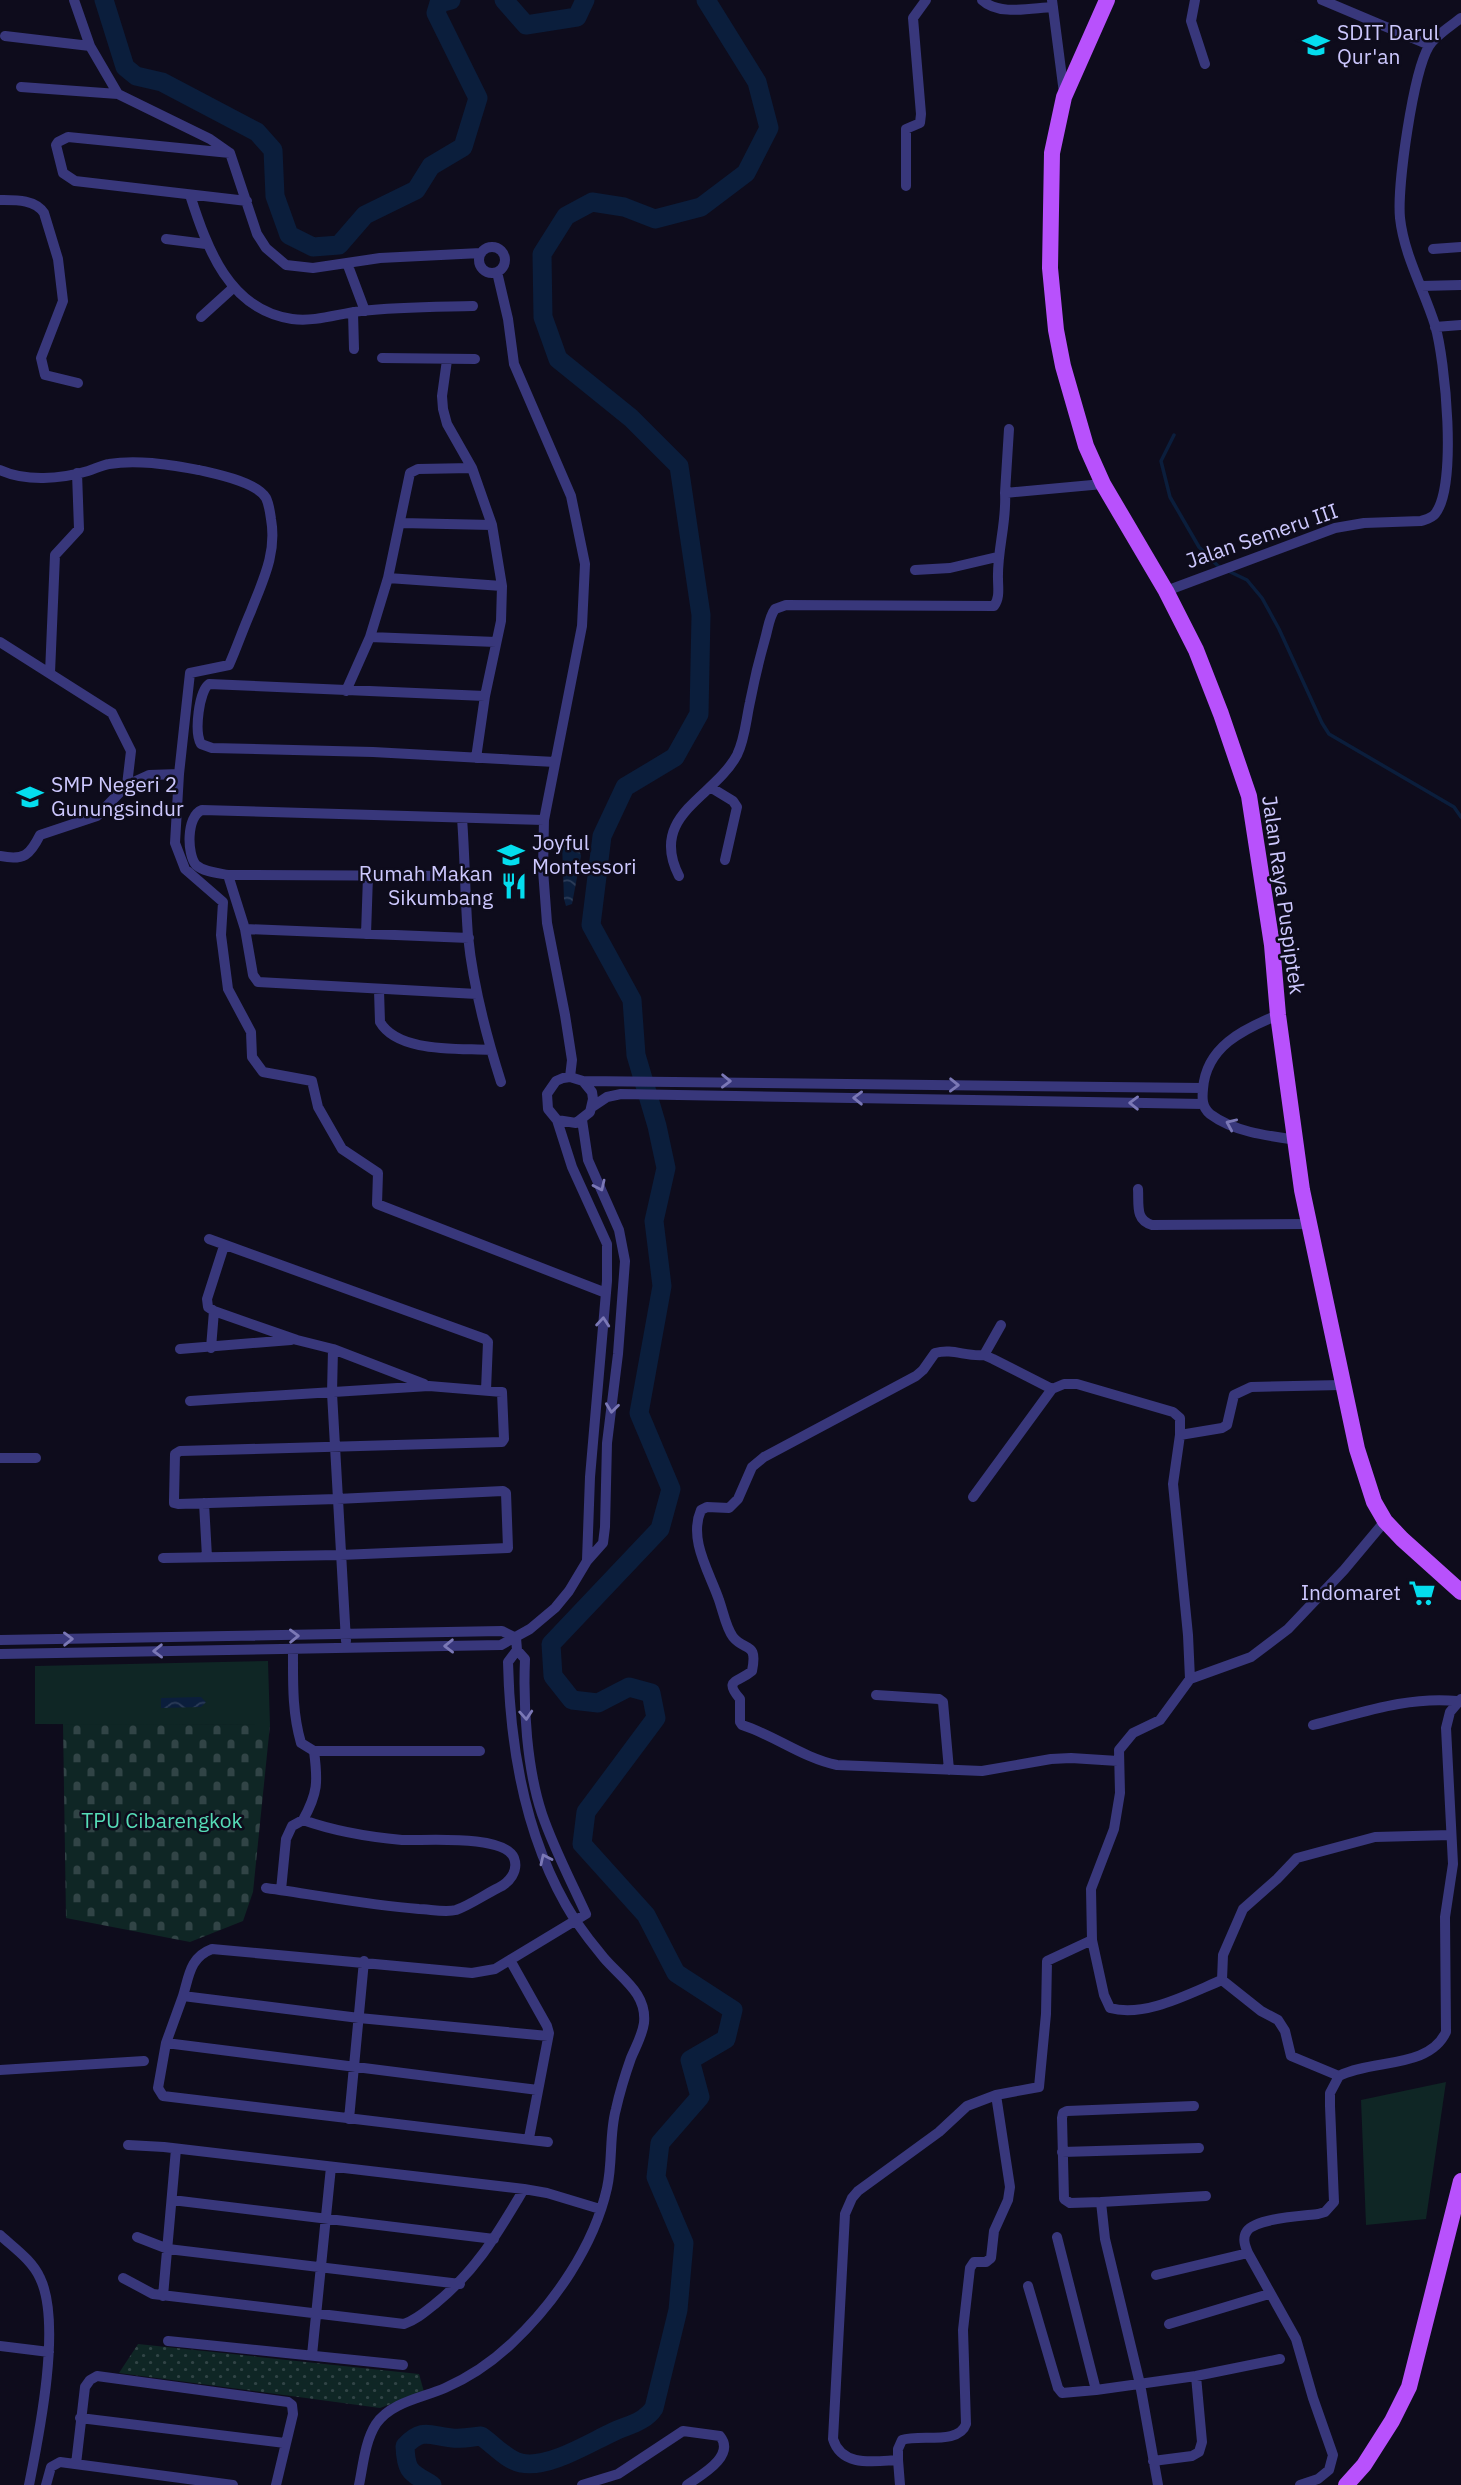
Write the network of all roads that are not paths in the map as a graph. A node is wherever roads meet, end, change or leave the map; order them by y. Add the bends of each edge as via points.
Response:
1 (74, 0) edge
2 (926, 0) edge
3 (982, 0) edge
4 (1107, 0) edge
5 (1195, 0) edge
6 (1322, 0) edge
7 (1053, 4) edge
8 (1461, 18) edge
9 (5, 36) dead end
10 (1429, 45) junction
11 (90, 46) junction
12 (1205, 64) dead end
13 (21, 86) dead end
14 (118, 94) junction
15 (1064, 97) junction
16 (230, 153) junction
17 (906, 186) dead end
18 (190, 195) junction
19 (0, 200) edge
20 (247, 201) junction
21 (166, 239) dead end
22 (206, 244) junction
23 (1461, 247) edge
24 (1433, 249) dead end
25 (481, 253) junction
26 (346, 263) junction
27 (497, 272) junction
28 (1461, 285) edge
29 (1421, 286) junction
30 (233, 288) junction
31 (472, 306) dead end
32 (365, 311) junction
33 (353, 312) junction
34 (201, 317) dead end
35 (1461, 325) edge
36 (1436, 327) junction
37 (354, 349) dead end
38 (382, 358) dead end
39 (475, 359) dead end
40 (447, 360) junction
41 (78, 383) dead end
42 (1009, 429) dead end
43 (472, 468) junction
44 (0, 470) edge
45 (77, 473) junction
46 (1103, 484) junction
47 (1005, 493) junction
48 (401, 523) junction
49 (492, 525) junction
50 (997, 557) junction
51 (915, 570) dead end
52 (388, 578) junction
53 (502, 586) junction
54 (1166, 591) junction
55 (370, 637) junction
56 (0, 642) edge
57 (496, 642) junction
58 (50, 673) junction
59 (345, 691) junction
60 (485, 696) junction
61 (476, 758) junction
62 (555, 762) junction
63 (179, 774) junction
64 (127, 785) junction
65 (710, 786) junction
66 (462, 818) junction
67 (544, 820) junction
68 (0, 856) edge
69 (725, 860) dead end
70 (228, 875) junction
71 (368, 876) junction
72 (466, 876) junction
73 (679, 876) dead end
74 (245, 929) junction
75 (366, 934) junction
76 (468, 938) junction
77 (379, 990) junction
78 (478, 994) junction
79 (1278, 1015) junction
80 (490, 1050) junction
81 (570, 1077) junction
82 (583, 1081) junction
83 (501, 1082) dead end
84 (1203, 1088) junction
85 (1203, 1104) junction
86 (592, 1107) junction
87 (557, 1120) junction
88 (582, 1121) junction
89 (1297, 1140) junction
90 (1138, 1189) dead end
91 (1309, 1224) junction
92 (209, 1239) dead end
93 (224, 1246) junction
94 (606, 1293) junction
95 (214, 1311) junction
96 (1001, 1325) dead end
97 (297, 1340) junction
98 (211, 1348) junction
99 (180, 1349) dead end
100 (333, 1349) junction
101 (984, 1355) junction
102 (1342, 1385) junction
103 (429, 1386) junction
104 (1052, 1389) junction
105 (486, 1390) junction
106 (332, 1393) junction
107 (190, 1401) dead end
108 (1180, 1435) junction
109 (335, 1446) junction
110 (0, 1458) edge
111 (36, 1458) dead end
112 (607, 1477) junction
113 (590, 1478) junction
114 (973, 1497) dead end
115 (337, 1499) junction
116 (204, 1503) junction
117 (1385, 1521) junction
118 (340, 1555) junction
119 (163, 1558) dead end
120 (207, 1558) junction
121 (587, 1561) junction
122 (1461, 1592) edge
123 (346, 1635) junction
124 (226, 1637) junction
125 (516, 1638) junction
126 (0, 1640) edge
127 (346, 1648) junction
128 (293, 1649) junction
129 (226, 1650) junction
130 (517, 1650) junction
131 (0, 1654) edge
132 (1190, 1679) junction
133 (876, 1695) dead end
134 (1459, 1700) edge
135 (1313, 1725) dead end
136 (528, 1739) junction
137 (513, 1742) junction
138 (314, 1751) junction
139 (480, 1751) dead end
140 (1118, 1762) junction
141 (948, 1770) junction
142 (303, 1820) junction
143 (1451, 1835) junction
144 (266, 1888) dead end
145 (281, 1890) junction
146 (575, 1920) junction
147 (1092, 1940) junction
148 (510, 1960) junction
149 (364, 1961) junction
150 (1222, 1980) junction
151 (183, 1996) junction
152 (359, 2018) junction
153 (548, 2036) junction
154 (166, 2043) junction
155 (144, 2061) dead end
156 (353, 2068) junction
157 (0, 2070) edge
158 (1339, 2076) junction
159 (538, 2090) junction
160 (996, 2095) junction
161 (1194, 2106) dead end
162 (349, 2119) junction
163 (529, 2138) junction
164 (548, 2141) dead end
165 (128, 2145) dead end
166 (1199, 2148) dead end
167 (176, 2149) junction
168 (1062, 2152) junction
169 (331, 2167) junction
170 (1461, 2181) edge
171 (524, 2189) junction
172 (1206, 2196) dead end
173 (172, 2200) junction
174 (1101, 2202) junction
175 (600, 2209) junction
176 (326, 2217) junction
177 (0, 2235) edge
178 (137, 2237) dead end
179 (1057, 2237) dead end
180 (494, 2239) junction
181 (167, 2249) junction
182 (1248, 2253) junction
183 (321, 2267) junction
184 (1156, 2274) dead end
185 (124, 2278) dead end
186 (460, 2284) junction
187 (1028, 2286) dead end
188 (1269, 2294) junction
189 (163, 2296) junction
190 (316, 2313) junction
191 (1168, 2324) dead end
192 (168, 2341) dead end
193 (0, 2346) edge
194 (49, 2352) junction
195 (312, 2356) junction
196 (1280, 2358) dead end
197 (403, 2365) dead end
198 (1196, 2376) junction
199 (1140, 2384) junction
200 (1096, 2390) junction
201 (80, 2418) junction
202 (285, 2443) junction
203 (898, 2460) junction
204 (1153, 2461) junction
205 (76, 2464) junction
206 (29, 2485) edge
207 (46, 2485) edge
208 (233, 2485) edge
209 (276, 2485) edge
210 (359, 2485) edge
211 (582, 2485) edge
212 (687, 2485) edge
213 (900, 2485) edge
214 (1158, 2485) edge
215 (1300, 2485) edge
216 (1346, 2485) edge

1 - 11 street
2 - 17 street via 913,18 921,114 920,122 906,129
3 - 7 street via 1002,9
4 - 15 main road, Jalan Raya Puspiptek
5 - 12 street via 1191,21
6 - 10 street
7 - 15 street
8 - 10 street
9 - 11 street
10 - 29 street, Jalan Semeru III via 1408,127 1400,206 1403,233
11 - 14 street
13 - 14 street
14 - 16 street
15 - 46 main road, Jalan Raya Puspiptek via 1052,153 1052,298 1071,400
16 - 18 street via 68,137 57,143 63,173 71,180
16 - 20 street
18 - 20 street
18 - 22 street
19 - 41 street via 26,202 44,213 58,259 63,301 41,358 45,375
20 - 26 street via 257,234 286,265 313,268
21 - 22 street
22 - 30 street
23 - 24 street
25 - 26 street
25 - 27 street via 479,262 484,270
25 - 27 street via 492,246 503,253 505,262
26 - 32 street
27 - 62 street via 514,364 571,496 585,564 582,626
28 - 29 street
29 - 36 street, Jalan Semeru III
30 - 33 street via 262,310 291,319
30 - 34 street
31 - 32 street
32 - 33 street
33 - 37 street
35 - 36 street
36 - 54 street, Jalan Semeru III via 1447,409 1444,488 1436,513 1421,521 1335,528
38 - 40 street
39 - 40 street
40 - 43 street via 443,410
42 - 47 street
43 - 48 street via 412,471
43 - 49 street
44 - 45 street via 32,478
45 - 58 street via 79,529 55,555
45 - 63 street via 107,464 176,466 232,479 266,497 273,531 267,571 229,665 190,673
46 - 47 street
46 - 54 main road, Jalan Raya Puspiptek
47 - 50 street
48 - 49 street
48 - 52 street
49 - 53 street
50 - 51 street via 950,568
50 - 65 street via 998,601 992,607 775,608 756,669 741,746 730,767
52 - 53 street
52 - 55 street
53 - 57 street
54 - 79 main road, Jalan Raya Puspiptek via 1196,650 1249,796
55 - 57 street
55 - 59 street
56 - 58 street
57 - 60 street
58 - 64 street via 112,713 131,751
59 - 60 street
59 - 61 street via 209,684 203,690 197,737 212,748
60 - 61 street
61 - 62 street
62 - 67 street
63 - 64 street via 149,775
63 - 94 street via 175,843 185,869 223,902 221,935 228,989 251,1032 252,1057 263,1072 312,1081 318,1107 342,1149 378,1173 377,1204
64 - 68 street via 97,816 40,835 26,855
65 - 69 street via 737,807
65 - 73 street via 687,809 670,842
66 - 67 street
66 - 70 street via 198,811 189,833 194,861 209,872
66 - 72 street
67 - 81 street via 547,923 572,1060
70 - 71 street
70 - 74 street
71 - 72 street
71 - 75 street
72 - 76 street
74 - 75 street
74 - 77 street via 258,982
75 - 76 street
76 - 78 street
77 - 78 street
77 - 80 street via 380,1022 391,1033 422,1047
78 - 80 street
79 - 84 street via 1224,1045 1206,1070
79 - 89 main road, Jalan Raya Puspiptek
80 - 83 street
81 - 82 street
81 - 87 street via 556,1081 547,1094 548,1109
82 -> 84 street
82 - 86 street via 592,1092
84 - 85 street
85 -> 86 street via 621,1094
89 -> 85 street via 1243,1129 1208,1112
86 - 88 street
87 - 88 street
87 - 94 street via 572,1167 607,1244
88 -> 112 street via 588,1160 619,1230 625,1261
89 - 91 main road, Jalan Raya Puspiptek
90 - 91 street via 1140,1218 1152,1225
91 - 102 main road, Jalan Raya Puspiptek
92 - 93 street
93 - 95 street via 207,1299
93 - 105 street via 485,1339
113 -> 94 street
95 - 97 street
95 - 98 street
96 - 101 street
97 - 98 street
97 - 100 street
98 - 99 street
100 - 103 street
100 - 106 street
101 - 104 street
101 - 141 street via 951,1350 934,1353 916,1376 764,1457 752,1467 734,1504 704,1508 697,1518 702,1557 730,1630 753,1654 752,1671 732,1686 740,1699 741,1725 763,1731 821,1762
102 - 108 street via 1251,1387 1234,1395 1227,1425
102 - 117 main road, Jalan Raya Puspiptek via 1357,1450
103 - 105 street
103 - 106 street
104 - 108 street via 1077,1384 1173,1412 1180,1418
104 - 114 street
105 - 109 street via 503,1395 502,1442
106 - 107 street
106 - 109 street
108 - 132 street via 1173,1484
109 - 115 street
109 - 116 street via 176,1452 174,1502
110 - 111 street
112 - 113 street
112 - 121 street via 603,1543
113 - 121 street
115 - 116 street
115 - 118 street
115 - 118 street via 505,1491 508,1548
116 - 120 street
117 - 122 main road, Jalan Raya Puspiptek
117 - 132 street via 1307,1611 1268,1646 1251,1657
118 - 120 street
118 - 123 street
119 - 120 street
121 - 125 street via 555,1608
124 -> 123 street
123 - 125 street via 502,1631
123 - 127 street
126 -> 124 street
124 - 129 street
125 -> 127 street via 500,1645
125 - 130 street
127 - 128 street
128 - 129 street
128 - 138 street via 295,1724 301,1743
129 -> 131 street
130 -> 136 street via 525,1659
130 - 137 street via 508,1662
132 - 140 street via 1160,1720 1126,1739
133 - 141 street via 940,1699
134 - 135 street via 1408,1701
134 - 143 street via 1446,1728
136 - 137 street
136 - 146 street via 542,1813 586,1913
146 -> 137 street via 536,1839
138 - 139 street
138 - 142 street via 314,1799
140 - 141 street via 1071,1758 997,1770
140 - 147 street via 1120,1793 1114,1829 1091,1889
142 - 145 street via 292,1826 286,1839
142 - 145 street via 401,1840 488,1844 507,1850 515,1868 505,1885 453,1911 374,1905
143 - 150 street via 1375,1837 1297,1858 1242,1909 1223,1955
143 - 158 street via 1453,1874 1444,1917 1446,2032 1431,2052 1359,2067
144 - 145 street
146 - 148 street
146 - 175 street via 636,1990 644,2021 613,2120 607,2188
147 - 150 street via 1104,1995 1112,2009 1151,2007
147 - 160 street via 1047,1961 1039,2087
148 - 149 street via 495,1969 472,1973
148 - 153 street via 547,2026
149 - 151 street via 212,1949 194,1961
149 - 152 street
150 - 158 street via 1278,2020 1291,2056
151 - 152 street
151 - 154 street
152 - 153 street
152 - 156 street
153 - 159 street
154 - 156 street
154 - 162 street via 158,2088 163,2096
155 - 157 street
156 - 159 street
156 - 162 street
158 - 182 street via 1330,2093 1334,2202 1318,2214 1252,2227 1244,2238
159 - 163 street
160 - 203 street via 1010,2187 994,2231 991,2259 970,2267 963,2330 966,2424 956,2436 902,2440
160 - 203 street via 967,2106 858,2191 845,2214 833,2440 839,2452 852,2460
161 - 168 street via 1067,2111 1063,2113
162 - 163 street
163 - 164 street
165 - 167 street
166 - 168 street
167 - 169 street
167 - 173 street
168 - 174 street via 1066,2202
169 - 171 street
169 - 176 street
170 - 216 main road via 1409,2387 1364,2465
171 - 175 street
171 - 180 street
172 - 174 street
173 - 176 street
173 - 181 street
174 - 199 street via 1105,2239
175 - 210 street via 564,2281 511,2345 477,2371 391,2409 377,2423
176 - 180 street
176 - 183 street
177 - 194 street via 23,2255 40,2279 48,2306
178 - 181 street
179 - 200 street
180 - 186 street
181 - 183 street
181 - 189 street
182 - 184 street
182 - 188 street
183 - 186 street
183 - 190 street
185 - 189 street via 145,2292
186 - 190 street via 404,2324
187 - 200 street via 1058,2388 1069,2394
188 - 191 street
188 - 215 street via 1301,2352 1333,2455 1329,2469 1318,2479
189 - 190 street
190 - 195 street
192 - 195 street
193 - 194 street
194 - 206 street
195 - 197 street
196 - 198 street
198 - 199 street
198 - 204 street via 1199,2452
199 - 200 street
199 - 204 street
201 - 202 street
201 - 202 street via 85,2387 97,2376 286,2401 293,2411
201 - 205 street
202 - 209 street
203 - 213 street
204 - 214 street
205 - 207 street via 52,2465
205 - 208 street
211 - 212 street via 618,2474 683,2431 720,2436 725,2449 718,2462

